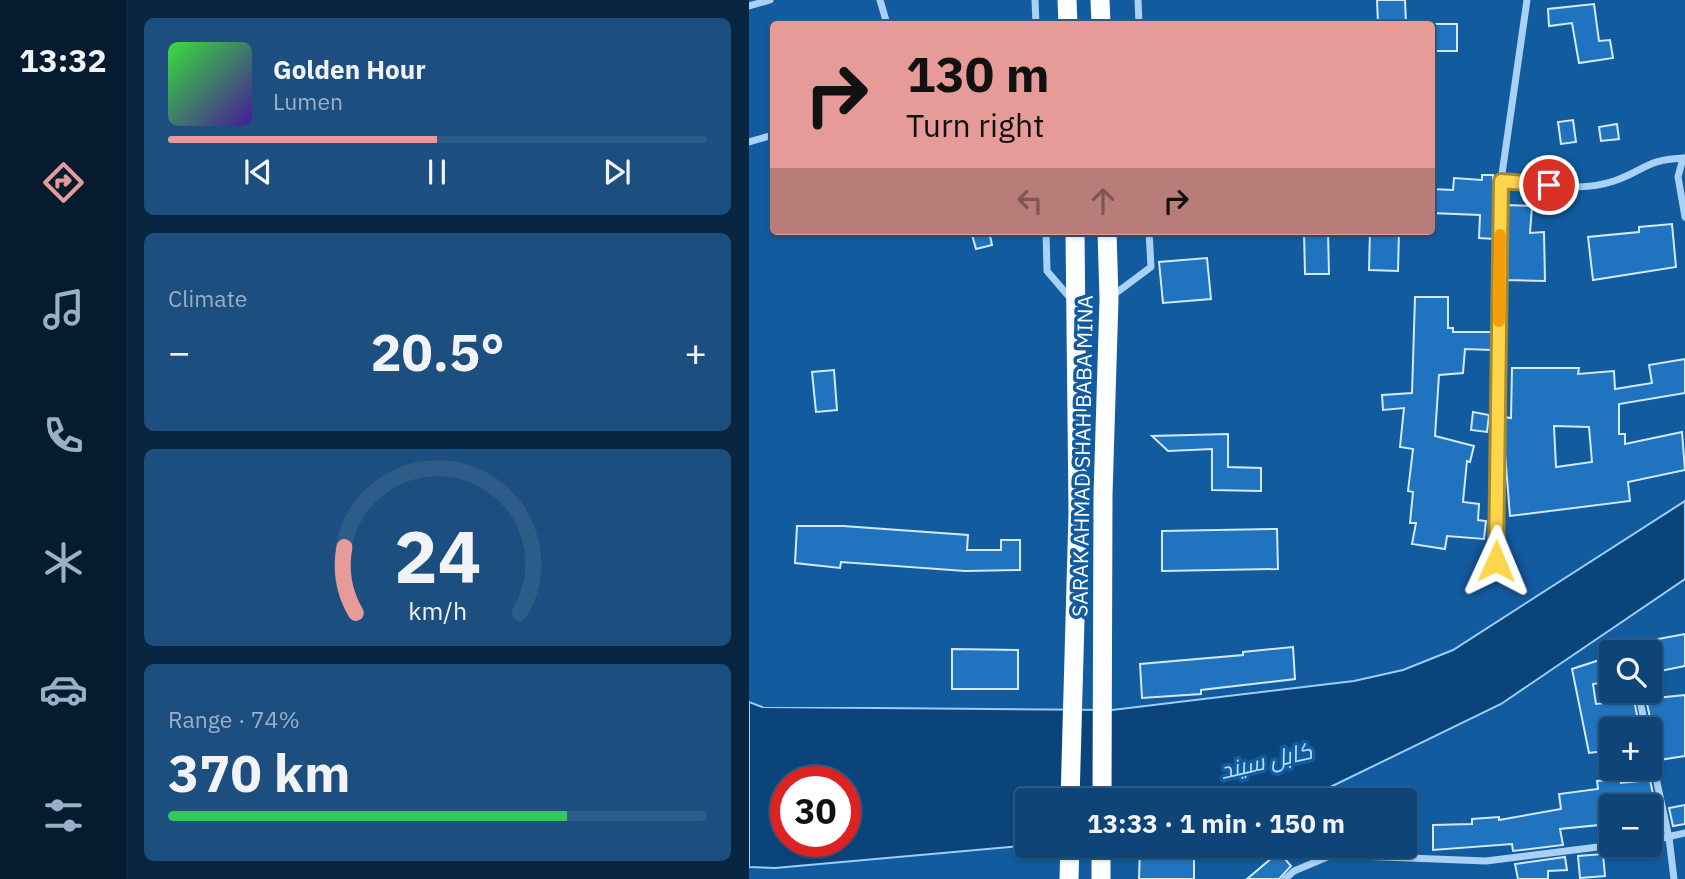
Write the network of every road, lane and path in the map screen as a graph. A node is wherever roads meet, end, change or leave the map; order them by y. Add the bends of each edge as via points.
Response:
1 (770, 0) edge
2 (880, 0) edge
3 (1035, 0) edge
4 (1067, 0) edge
5 (1100, 0) edge
6 (1138, 0) edge
7 (1527, 0) edge
8 (749, 6) edge
9 (886, 21) edge
10 (1036, 21) edge
11 (1067, 21) edge
12 (1101, 21) edge
13 (1139, 21) edge
14 (770, 136) edge
15 (749, 142) edge
16 (1684, 158) edge
17 (1501, 181) junction
18 (1685, 217) edge
19 (1046, 235) edge
20 (1075, 235) edge
21 (1107, 235) edge
22 (1149, 235) edge
23 (1109, 299) junction
24 (1077, 307) junction
25 (1496, 561) dead end
26 (1656, 780) edge
27 (1070, 788) edge
28 (1102, 788) edge
29 (1685, 834) edge
30 (1669, 838) junction
31 (1662, 839) edge
32 (1599, 847) edge
33 (1070, 858) edge
34 (1101, 858) edge
35 (1069, 879) edge
36 (1101, 879) edge
37 (1285, 879) edge
38 (1674, 879) edge

1 - 8 street
2 - 9 street
3 - 10 street
4 - 11 highway
5 - 12 highway
6 - 13 street
7 - 17 street
14 - 15 street
16 - 17 street via 1657,159 1613,181 1590,185
16 - 18 street via 1678,177
17 - 25 street
19 - 24 street via 1048,271
20 - 24 highway
21 - 23 highway, SARAK AHMAD SHAH BABA MINA
22 - 23 street via 1151,267
23 - 28 highway, SARAK AHMAD SHAH BABA MINA
24 - 27 highway via 1078,513
26 - 30 street
29 - 30 street
30 - 31 street
30 - 38 street
32 - 37 street via 1486,861 1332,855 1294,870
33 - 35 highway
34 - 36 highway

